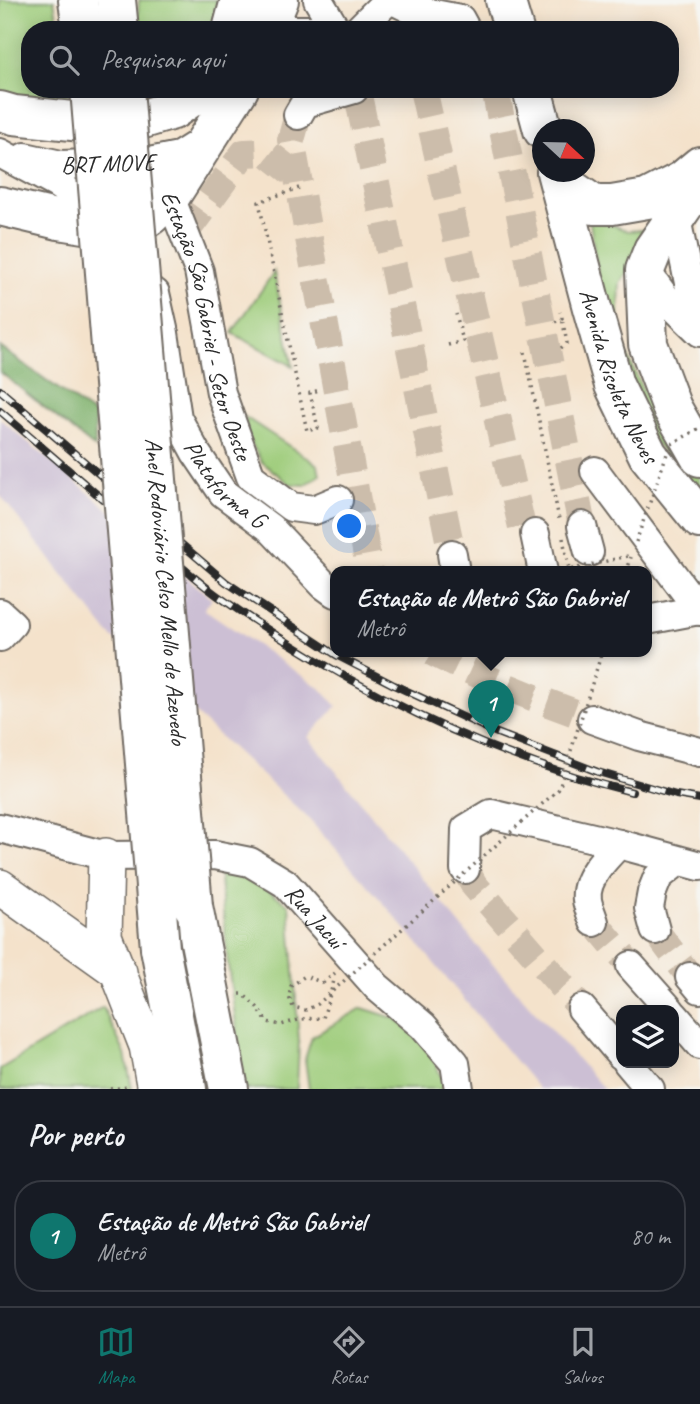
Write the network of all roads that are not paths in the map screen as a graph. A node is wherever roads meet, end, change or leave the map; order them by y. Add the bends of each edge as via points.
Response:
1 (78, 0) edge
2 (116, 0) edge
3 (240, 0) edge
4 (279, 0) edge
5 (317, 0) edge
6 (491, 0) edge
7 (505, 0) edge
8 (402, 10) edge
9 (81, 21) edge
10 (118, 21) edge
11 (234, 21) edge
12 (271, 21) edge
13 (330, 21) edge
14 (378, 21) edge
15 (461, 21) edge
16 (504, 21) edge
17 (511, 21) edge
18 (91, 98) edge
19 (125, 98) edge
20 (234, 98) edge
21 (334, 98) edge
22 (534, 98) edge
23 (187, 100) edge
24 (0, 111) edge
25 (298, 115) dead end
26 (540, 119) edge
27 (211, 135) junction
28 (0, 153) edge
29 (149, 162) junction
30 (559, 182) edge
31 (565, 182) edge
32 (691, 192) edge
33 (170, 197) junction
34 (0, 206) edge
35 (128, 231) junction
36 (645, 270) junction
37 (700, 322) edge
38 (700, 332) edge
39 (700, 457) edge
40 (594, 471) dead end
41 (338, 500) dead end
42 (700, 519) edge
43 (538, 566) edge
44 (546, 566) edge
45 (330, 589) edge
46 (700, 610) edge
47 (652, 619) edge
48 (592, 719) tunnel mouth
49 (700, 752) edge
50 (0, 828) edge
51 (619, 844) junction
52 (106, 856) junction
53 (689, 864) edge
54 (465, 869) tunnel mouth
55 (0, 887) edge
56 (594, 922) tunnel mouth
57 (655, 930) tunnel mouth
58 (631, 966) tunnel mouth
59 (119, 972) junction
60 (666, 1005) edge
61 (582, 1009) tunnel mouth
62 (679, 1021) edge
63 (700, 1045) edge
64 (616, 1049) edge
65 (632, 1068) edge
66 (155, 1089) edge
67 (187, 1089) edge
68 (229, 1089) edge
69 (459, 1089) edge
70 (650, 1089) edge

1 - 9 highway
2 - 10 highway
3 - 11 highway
4 - 12 highway
5 - 13 street
6 - 16 street
7 - 17 highway
8 - 14 street
8 - 15 street
18 - 67 highway, Anel Rodoviário Celso Mello de Azevedo, bridge via 160,948
19 - 68 highway, Anel Rodoviário Celso Mello de Azevedo, bridge via 193,906
20 - 27 highway
21 - 25 street via 305,103
22 - 26 highway
23 - 24 highway via 140,120 111,125
27 - 29 street, BRT MOVE via 178,156
27 - 33 highway
28 - 29 street, BRT MOVE via 61,164
28 - 35 street, Estação São Gabriel - Setor Oeste
29 - 33 street, Estação São Gabriel - Setor Oeste
30 - 42 highway, Avenida Risoleta Neves via 614,385 648,455
31 - 32 highway via 594,205 647,199 682,181
32 - 36 highway, Avenida Risoleta Neves
32 - 37 street via 690,288
33 - 35 highway
33 - 41 street, Estação São Gabriel - Setor Oeste via 199,271 221,393 251,477 291,507 314,510
34 - 35 highway
35 - 45 street, Plataforma G via 146,253 177,418 196,453 223,493 270,528
36 - 38 street
36 - 39 highway, Avenida Risoleta Neves via 648,344 672,408
40 - 46 street
43 - 44 street via 559,535
46 - 47 street
48 - 49 street
50 - 52 street, Rua Jacuí
51 - 53 street
51 - 54 street via 491,814 466,829
51 - 56 street via 590,881 586,898
52 - 59 main road via 104,936
52 - 69 street, Rua Jacuí via 215,855 250,862 285,883 377,987 423,1026 454,1063
53 - 57 street via 658,877 649,908
55 - 59 main road
58 - 60 street
59 - 66 main road via 147,1046
61 - 64 street
62 - 63 street
65 - 70 street

